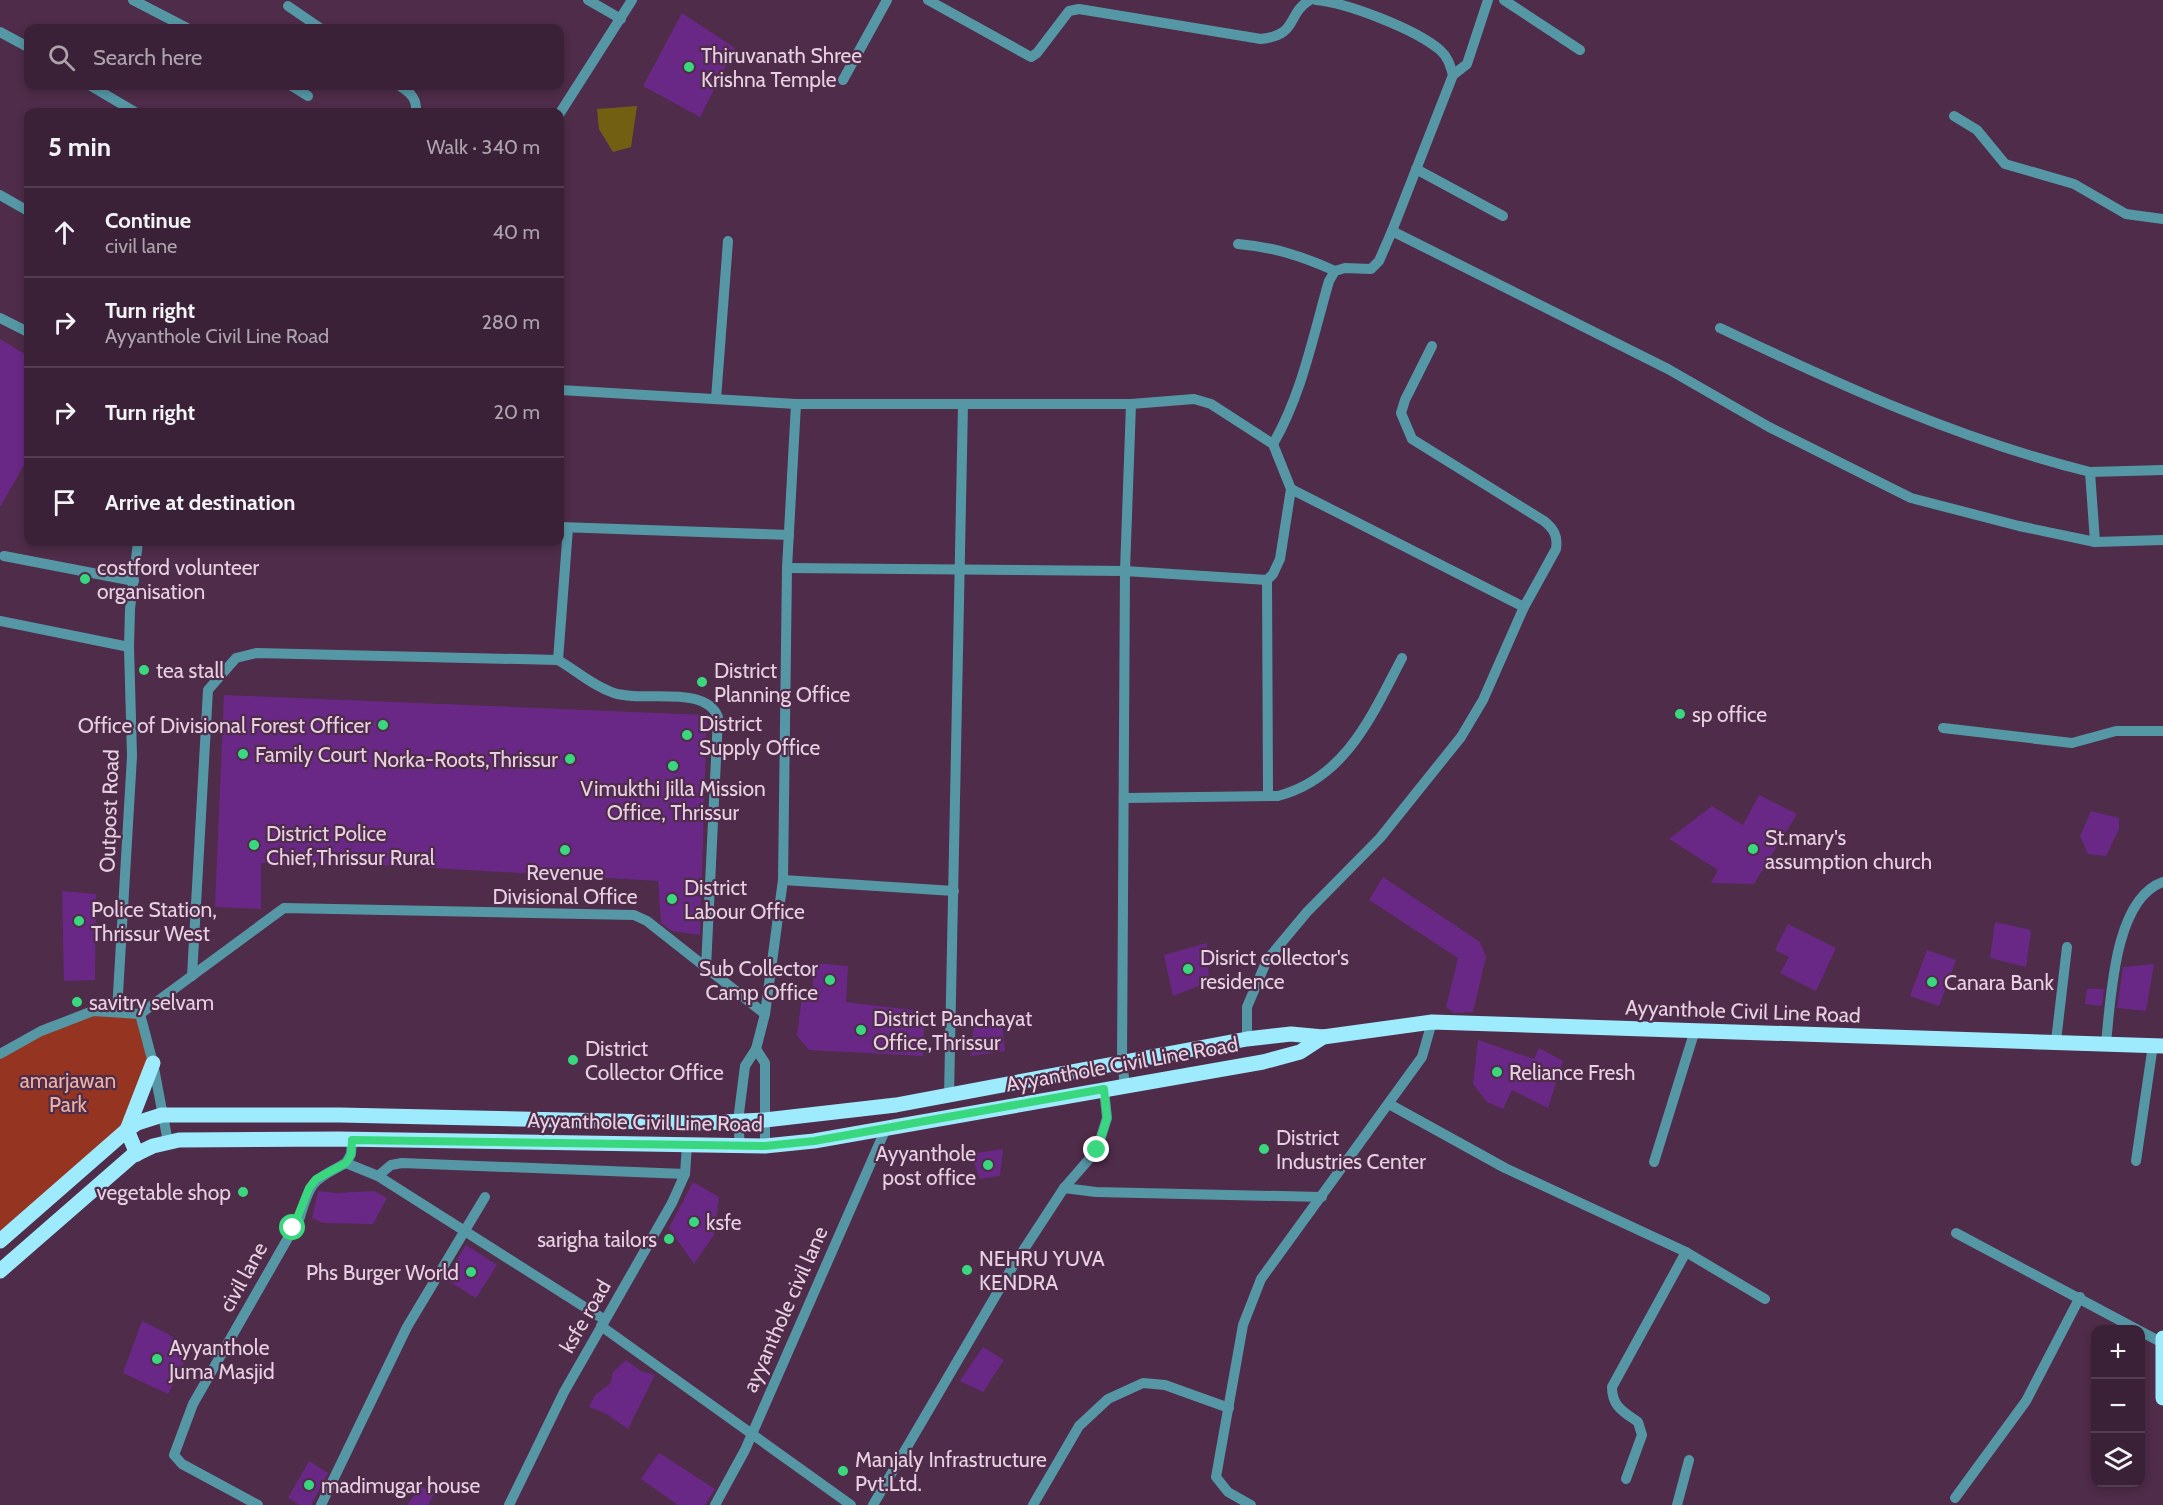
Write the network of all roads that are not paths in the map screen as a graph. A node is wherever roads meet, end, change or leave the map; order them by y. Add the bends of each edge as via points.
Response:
1 (133, 0) edge
2 (588, 0) edge
3 (632, 0) edge
4 (888, 0) edge
5 (928, 0) edge
6 (1310, 0) edge
7 (1316, 0) edge
8 (1369, 0) edge
9 (1488, 0) edge
10 (1504, 0) edge
11 (288, 6) dead end
12 (1365, 12) junction
13 (621, 19) junction
14 (179, 24) edge
15 (314, 24) edge
16 (0, 32) edge
17 (24, 45) edge
18 (1580, 50) dead end
19 (1453, 75) junction
20 (843, 80) dead end
21 (98, 90) edge
22 (298, 90) edge
23 (406, 90) edge
24 (308, 96) dead end
25 (128, 108) edge
26 (416, 108) edge
27 (563, 108) edge
28 (1954, 116) dead end
29 (1416, 168) junction
30 (0, 195) edge
31 (24, 209) edge
32 (1503, 216) dead end
33 (2163, 219) edge
34 (1392, 231) junction
35 (728, 241) dead end
36 (1238, 244) dead end
37 (1335, 271) junction
38 (0, 318) edge
39 (1720, 328) dead end
40 (24, 330) edge
41 (1431, 346) dead end
42 (564, 390) edge
43 (716, 399) junction
44 (796, 404) junction
45 (963, 404) junction
46 (1131, 404) junction
47 (1273, 444) junction
48 (2163, 470) edge
49 (2090, 472) junction
50 (1292, 489) junction
51 (564, 527) edge
52 (789, 536) junction
53 (2163, 540) edge
54 (2095, 542) junction
55 (138, 546) edge
56 (563, 546) edge
57 (4, 556) dead end
58 (787, 568) junction
59 (960, 570) junction
60 (1125, 571) junction
61 (1267, 580) junction
62 (134, 581) junction
63 (1524, 607) junction
64 (0, 621) edge
65 (129, 647) junction
66 (1402, 658) dead end
67 (558, 660) junction
68 (1943, 728) dead end
69 (2163, 731) edge
70 (1268, 794) junction
71 (1125, 798) junction
72 (783, 880) junction
73 (2163, 882) edge
74 (954, 891) junction
75 (2067, 947) dead end
76 (706, 968) junction
77 (192, 976) junction
78 (117, 1011) junction
79 (140, 1014) junction
80 (765, 1014) junction
81 (1432, 1022) junction
82 (1695, 1030) junction
83 (1323, 1037) junction
84 (1247, 1039) junction
85 (2056, 1041) junction
86 (2106, 1043) junction
87 (2158, 1045) edge
88 (756, 1048) junction
89 (0, 1053) edge
90 (153, 1063) junction
91 (1122, 1063) junction
92 (1125, 1085) junction
93 (1104, 1089) junction
94 (949, 1096) junction
95 (1389, 1104) junction
96 (162, 1115) junction
97 (340, 1115) junction
98 (765, 1120) junction
99 (738, 1121) junction
100 (887, 1126) junction
101 (127, 1130) junction
102 (346, 1140) junction
103 (168, 1142) junction
104 (687, 1145) junction
105 (740, 1146) junction
106 (765, 1146) junction
107 (137, 1154) junction
108 (2136, 1161) dead end
109 (1654, 1162) dead end
110 (346, 1163) junction
111 (685, 1174) junction
112 (378, 1176) junction
113 (1064, 1188) junction
114 (485, 1197) dead end
115 (1322, 1197) junction
116 (465, 1231) junction
117 (1956, 1233) dead end
118 (0, 1241) edge
119 (1686, 1252) junction
120 (0, 1271) edge
121 (2080, 1297) junction
122 (1765, 1299) dead end
123 (603, 1323) junction
124 (2130, 1325) edge
125 (2145, 1333) edge
126 (2162, 1340) edge
127 (2163, 1398) edge
128 (1229, 1408) junction
129 (752, 1432) junction
130 (1689, 1460) dead end
131 (1626, 1479) dead end
132 (1955, 1498) dead end
133 (258, 1505) edge
134 (321, 1505) edge
135 (509, 1505) edge
136 (715, 1505) edge
137 (851, 1505) edge
138 (873, 1505) edge
139 (1033, 1505) edge
140 (1251, 1505) edge
141 (1677, 1505) edge

1 - 14 street
2 - 13 street
3 - 13 street
4 - 20 street
5 - 6 street via 1031,57 1069,11 1079,9 1261,39 1275,38 1288,29 1302,5
7 - 12 street
8 - 12 street
9 - 19 street via 1467,64
10 - 18 street
11 - 15 street
12 - 19 street via 1440,50 1449,60
13 - 27 street
16 - 17 street
19 - 29 street
21 - 25 street
22 - 24 street
23 - 26 street via 413,95
28 - 33 street via 1977,130 2005,164 2074,184 2126,214
29 - 32 street
29 - 34 street
30 - 31 street
34 - 37 street via 1371,270
34 - 54 street via 1668,369 1769,427 1911,498
35 - 43 street
36 - 37 street via 1290,252
37 - 47 street via 1289,417
38 - 40 street
39 - 49 street via 1849,390 2021,455
41 - 63 street via 1401,413 1412,439 1544,521 1558,540 1551,562
42 - 43 street
43 - 44 street
44 - 45 street
44 - 52 street
45 - 46 street
45 - 59 street
46 - 47 street via 1194,399 1219,409
46 - 60 street
47 - 50 street
48 - 49 street
49 - 54 street
50 - 61 street via 1280,560
50 - 63 street
51 - 52 street
52 - 58 street
53 - 54 street
55 - 62 street, Outpost Road
56 - 67 street
57 - 62 street
58 - 59 street
58 - 72 street
59 - 60 street
59 - 74 street
60 - 61 street
60 - 71 street
61 - 70 street
62 - 65 street, Outpost Road
63 - 84 street via 1483,700 1461,737 1380,838 1267,960 1247,1007
64 - 65 street
65 - 78 street, Outpost Road via 132,756
66 - 70 street via 1361,731 1335,766 1302,790 1278,796
67 - 76 street via 595,686 617,694 702,699 714,707 718,717
67 - 77 street via 256,653 236,658 208,690
68 - 69 street via 2072,743 2116,731
70 - 71 street
71 - 91 street
72 - 74 street
72 - 80 street
73 - 86 street via 2150,887 2137,903 2124,931
74 - 94 street
75 - 85 street
76 - 77 street via 634,915 284,908
76 - 80 street
77 - 79 street
78 - 79 street
78 - 89 street via 93,1011 41,1031
79 - 90 street
80 - 88 street
81 - 82 main road, Ayyanthole Civil Line Road
81 - 83 main road, Ayyanthole Civil Line Road
81 - 95 street via 1422,1057
82 - 85 main road, Ayyanthole Civil Line Road
82 - 109 street
83 - 84 main road, Ayyanthole Civil Line Road via 1291,1034
83 - 92 main road, Ayyanthole Civil Line Road via 1300,1052 1263,1062
84 - 91 main road, Ayyanthole Civil Line Road
85 - 86 main road, Ayyanthole Civil Line Road
86 - 87 main road, Ayyanthole Civil Line Road
87 - 108 street
88 - 98 street via 765,1064
88 - 99 street via 745,1066
90 - 96 street
90 - 101 main road
91 - 92 street
91 - 94 main road, Ayyanthole Civil Line Road
92 - 93 main road, Ayyanthole Civil Line Road
93 - 100 main road, Ayyanthole Civil Line Road
93 - 113 street via 1104,1134 1086,1165
94 - 98 main road, Ayyanthole Civil Line Road
95 - 115 street
95 - 119 street via 1505,1168
96 - 97 main road, Ayyanthole Civil Line Road
96 - 101 main road, Ayyanthole Civil Line Road
96 - 103 street
97 - 99 main road, Ayyanthole Civil Line Road
97 - 102 main road
98 - 99 main road, Ayyanthole Civil Line Road
98 - 106 street
99 - 105 street
100 - 106 main road, Ayyanthole Civil Line Road
100 - 129 street, ayyanthole civil lane
101 - 107 main road
101 - 118 main road, Ayyanthole Civil Line Road
102 - 103 main road, Ayyanthole Civil Line Road
102 - 104 main road, Ayyanthole Civil Line Road
102 - 110 street via 351,1155
103 - 107 main road, Ayyanthole Civil Line Road
104 - 105 main road, Ayyanthole Civil Line Road
104 - 111 street, ksfe road
105 - 106 main road, Ayyanthole Civil Line Road
107 - 120 main road, Ayyanthole Civil Line Road via 112,1171
110 - 112 street
110 - 133 street, civil lane via 326,1172 309,1188 297,1222 189,1412 174,1455 182,1464
111 - 112 street via 402,1162
111 - 123 street, ksfe road
112 - 116 street
113 - 115 street
113 - 138 street via 1013,1266
114 - 116 street
115 - 128 street via 1261,1279 1244,1324
116 - 123 street
116 - 134 street via 422,1298
117 - 121 street
119 - 122 street
119 - 131 street via 1612,1388 1612,1400 1638,1422 1642,1435
121 - 124 street
121 - 132 street via 2026,1401
123 - 129 street
123 - 135 street, ksfe road
125 - 126 street
126 - 127 main road
128 - 139 street via 1165,1385 1143,1383 1108,1399 1079,1426
128 - 140 street via 1216,1477 1228,1492
129 - 136 street, ayyanthole civil lane
129 - 137 street
130 - 141 street

